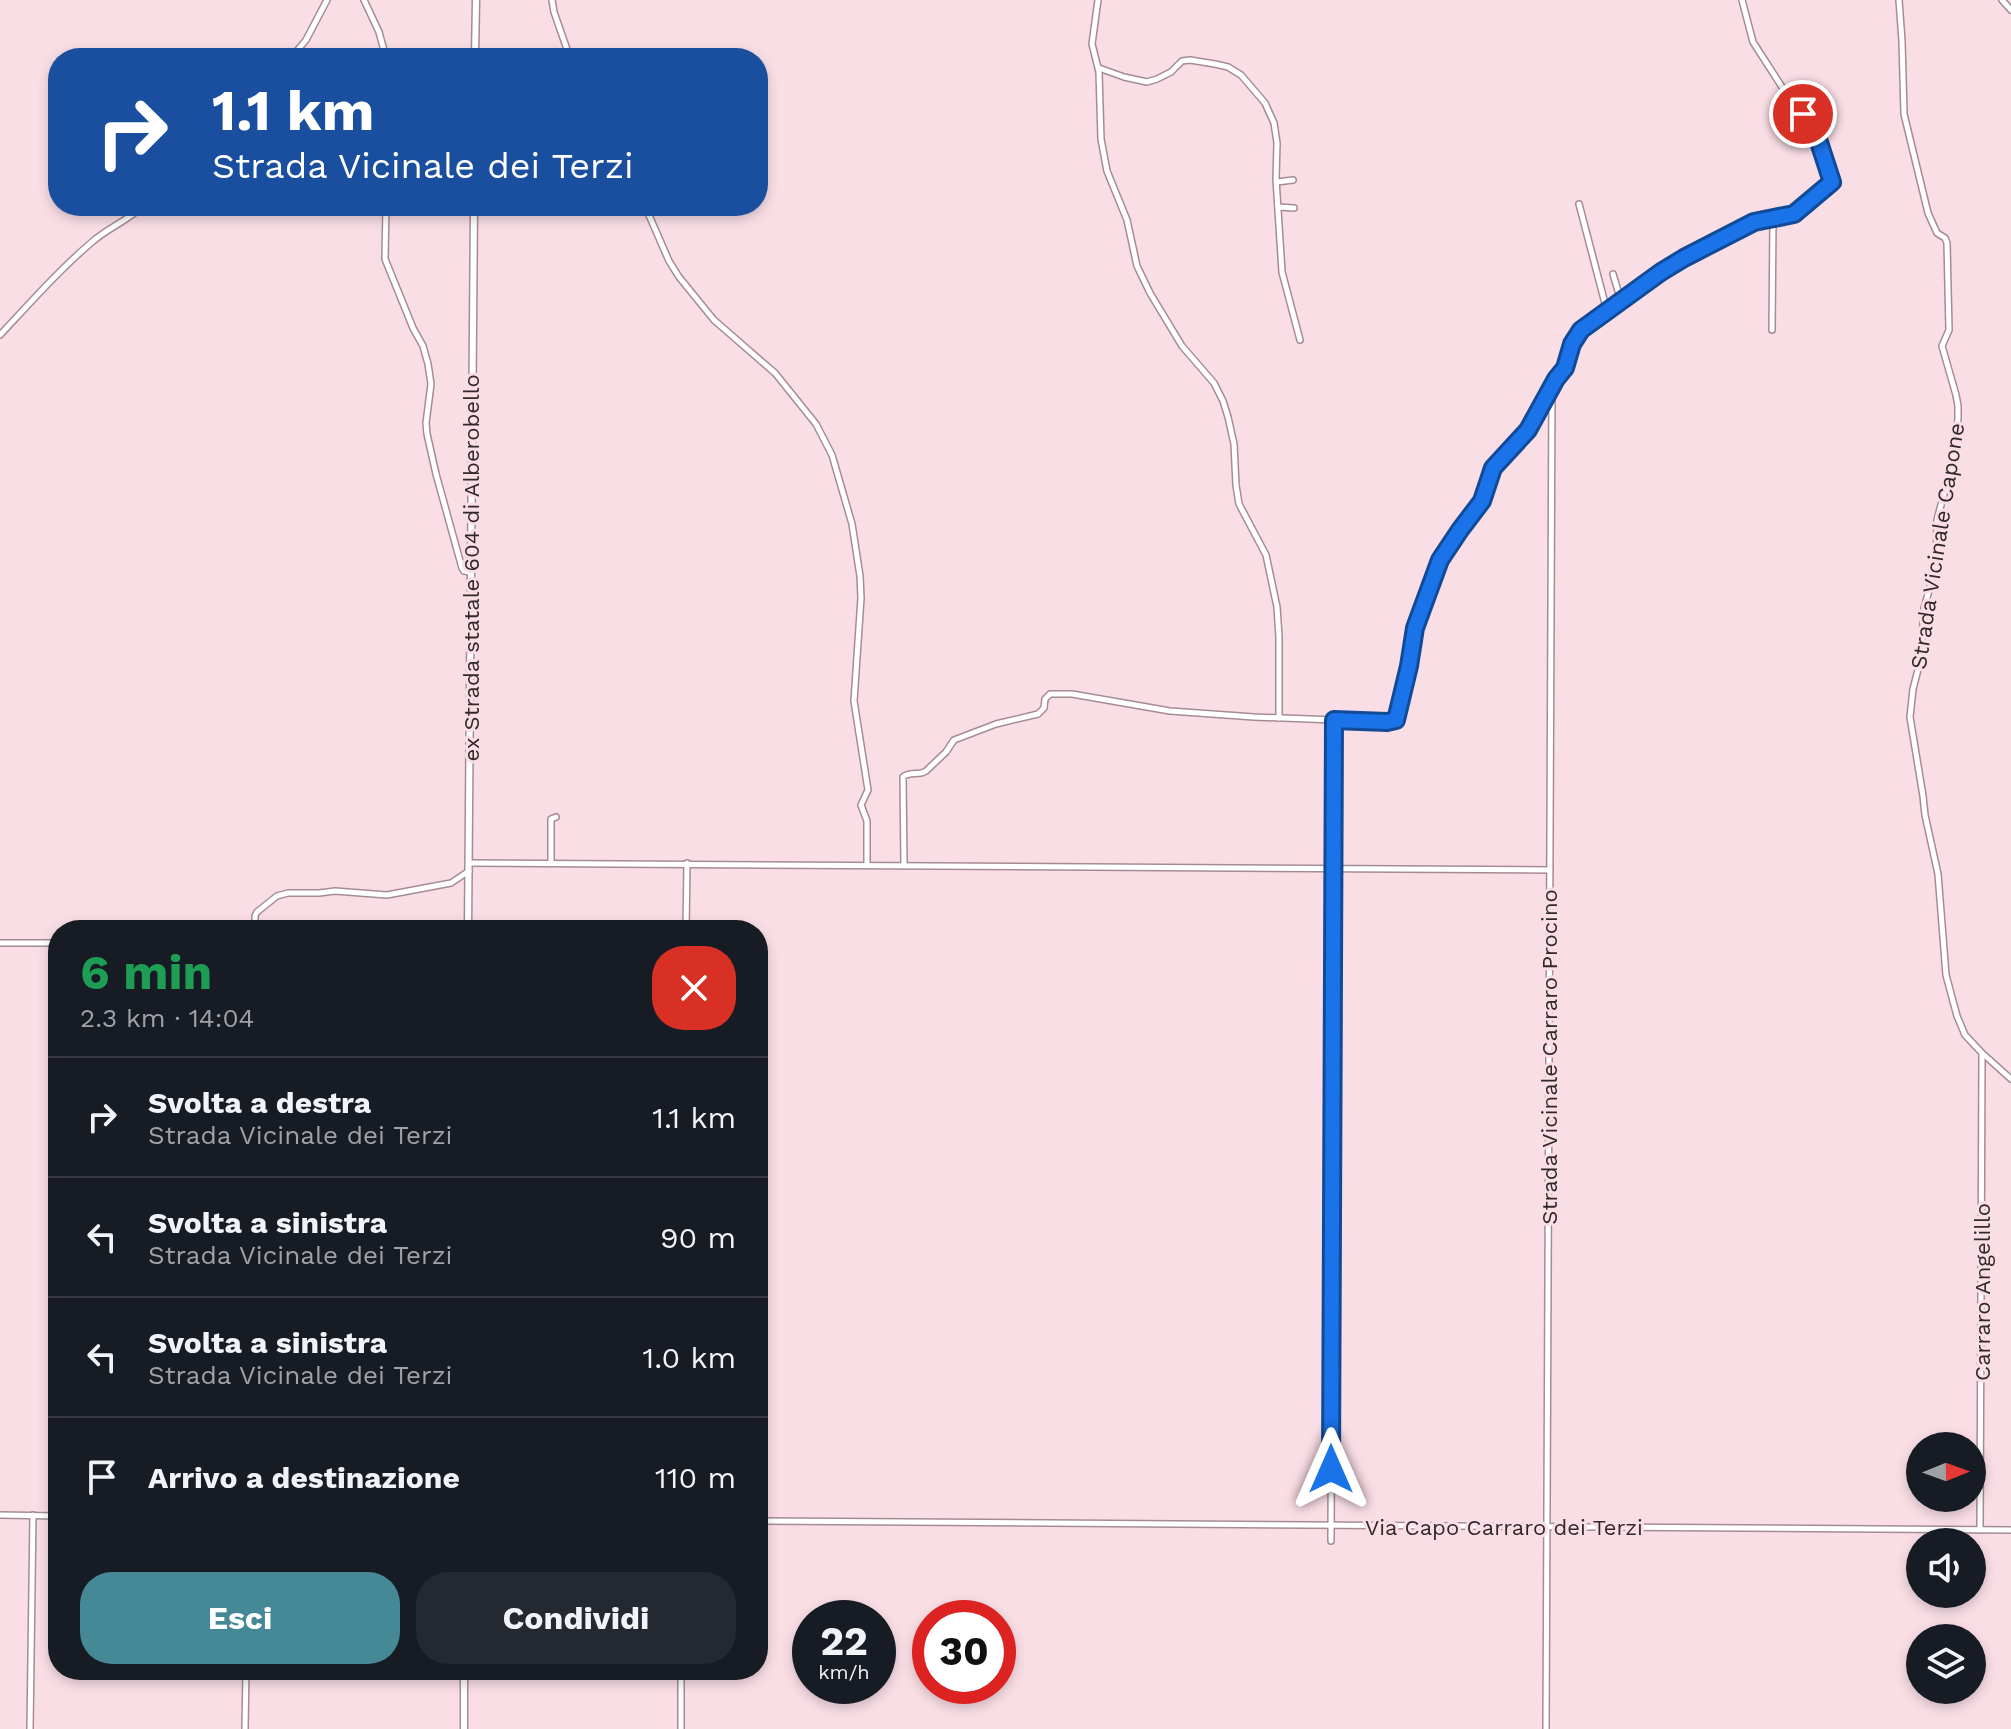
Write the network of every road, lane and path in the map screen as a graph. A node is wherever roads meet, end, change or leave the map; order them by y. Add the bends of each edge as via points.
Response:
1 (327, 0) edge
2 (364, 0) edge
3 (476, 0) edge
4 (552, 0) edge
5 (1098, 0) edge
6 (1742, 0) edge
7 (1899, 0) edge
8 (2002, 0) edge
9 (2011, 10) edge
10 (299, 48) edge
11 (383, 48) edge
12 (475, 48) edge
13 (567, 48) edge
14 (1099, 68) junction
15 (1293, 180) dead end
16 (1277, 182) junction
17 (1579, 204) dead end
18 (1278, 207) junction
19 (1294, 208) dead end
20 (133, 216) edge
21 (386, 216) edge
22 (474, 216) edge
23 (649, 216) edge
24 (1773, 219) junction
25 (1613, 274) dead end
26 (1621, 301) junction
27 (1607, 311) junction
28 (1772, 330) dead end
29 (0, 335) edge
30 (1300, 340) dead end
31 (1552, 386) junction
32 (471, 572) junction
33 (1279, 718) junction
34 (1334, 720) junction
35 (556, 817) dead end
36 (551, 863) junction
37 (687, 863) junction
38 (867, 865) junction
39 (904, 865) junction
40 (469, 867) junction
41 (1334, 869) junction
42 (1550, 870) junction
43 (255, 920) edge
44 (468, 920) edge
45 (686, 920) edge
46 (0, 943) edge
47 (48, 943) edge
48 (1982, 1053) junction
49 (2011, 1079) edge
50 (0, 1515) edge
51 (33, 1515) junction
52 (48, 1516) edge
53 (768, 1521) edge
54 (1331, 1526) junction
55 (1547, 1527) junction
56 (1980, 1528) edge
57 (1906, 1529) edge
58 (1986, 1530) edge
59 (2011, 1530) edge
60 (1331, 1541) dead end
61 (246, 1680) edge
62 (464, 1680) edge
63 (681, 1680) edge
64 (30, 1729) edge
65 (245, 1729) edge
66 (464, 1729) edge
67 (681, 1729) edge
68 (1546, 1729) edge

1 - 10 street
2 - 11 street
3 - 12 main road
4 - 13 street
5 - 14 street via 1092,44
6 - 24 street via 1753,42 1813,126 1833,179 1799,212
7 - 48 street, Strada Vicinale Capone via 1904,114 1928,213 1947,243 1949,330 1942,346 1958,406 1910,717 1938,874 1946,975 1965,1035
8 - 9 street
14 - 16 street via 1147,82 1190,60 1241,75 1259,94 1274,123
14 - 33 street via 1103,153 1137,266 1182,346 1214,383 1228,417 1239,504 1266,555 1277,607
15 - 16 street
16 - 18 street
17 - 27 street
18 - 19 street
18 - 30 street via 1282,272
20 - 29 street via 88,245
21 - 32 street via 385,259 431,376 429,444 462,568
22 - 32 main road, ex Strada statale 604 di Alberobello
23 - 38 street via 679,277 714,320 775,373 818,427 832,455 860,576 854,701 868,790 861,805 867,821
24 - 26 street via 1748,224 1684,258
24 - 28 street
25 - 26 street
26 - 27 street
27 - 31 street via 1576,337
31 - 34 street via 1528,430 1493,468 1482,501 1440,560 1415,628 1396,720
31 - 42 street, Strada Vicinale Carraro Procino
32 - 40 main road, ex Strada statale 604 di Alberobello
33 - 34 street
33 - 39 street via 1170,711 1050,694 1038,714 954,740 926,771 903,777
34 - 41 street
35 - 36 street via 551,819
36 - 37 street
36 - 40 street
37 - 38 street
37 - 45 street
38 - 39 street
39 - 41 street
40 - 43 street via 451,883 387,895 283,894 257,912
40 - 44 main road, ex Strada statale 604 di Alberobello
41 - 42 street
41 - 54 street
42 - 55 street, Strada Vicinale Carraro Procino
46 - 47 street
48 - 49 street, Strada Vicinale Capone
48 - 56 street, Carraro Angelillo
50 - 51 street
51 - 52 street
51 - 64 street
53 - 54 street, Via Capo Carraro dei Terzi
54 - 55 street, Via Capo Carraro dei Terzi
54 - 60 street
55 - 57 street, Via Capo Carraro dei Terzi
55 - 68 street, Strada Vicinale Carraro Procino
58 - 59 street, Via Capo Carraro dei Terzi
61 - 65 street
62 - 66 main road
63 - 67 street

